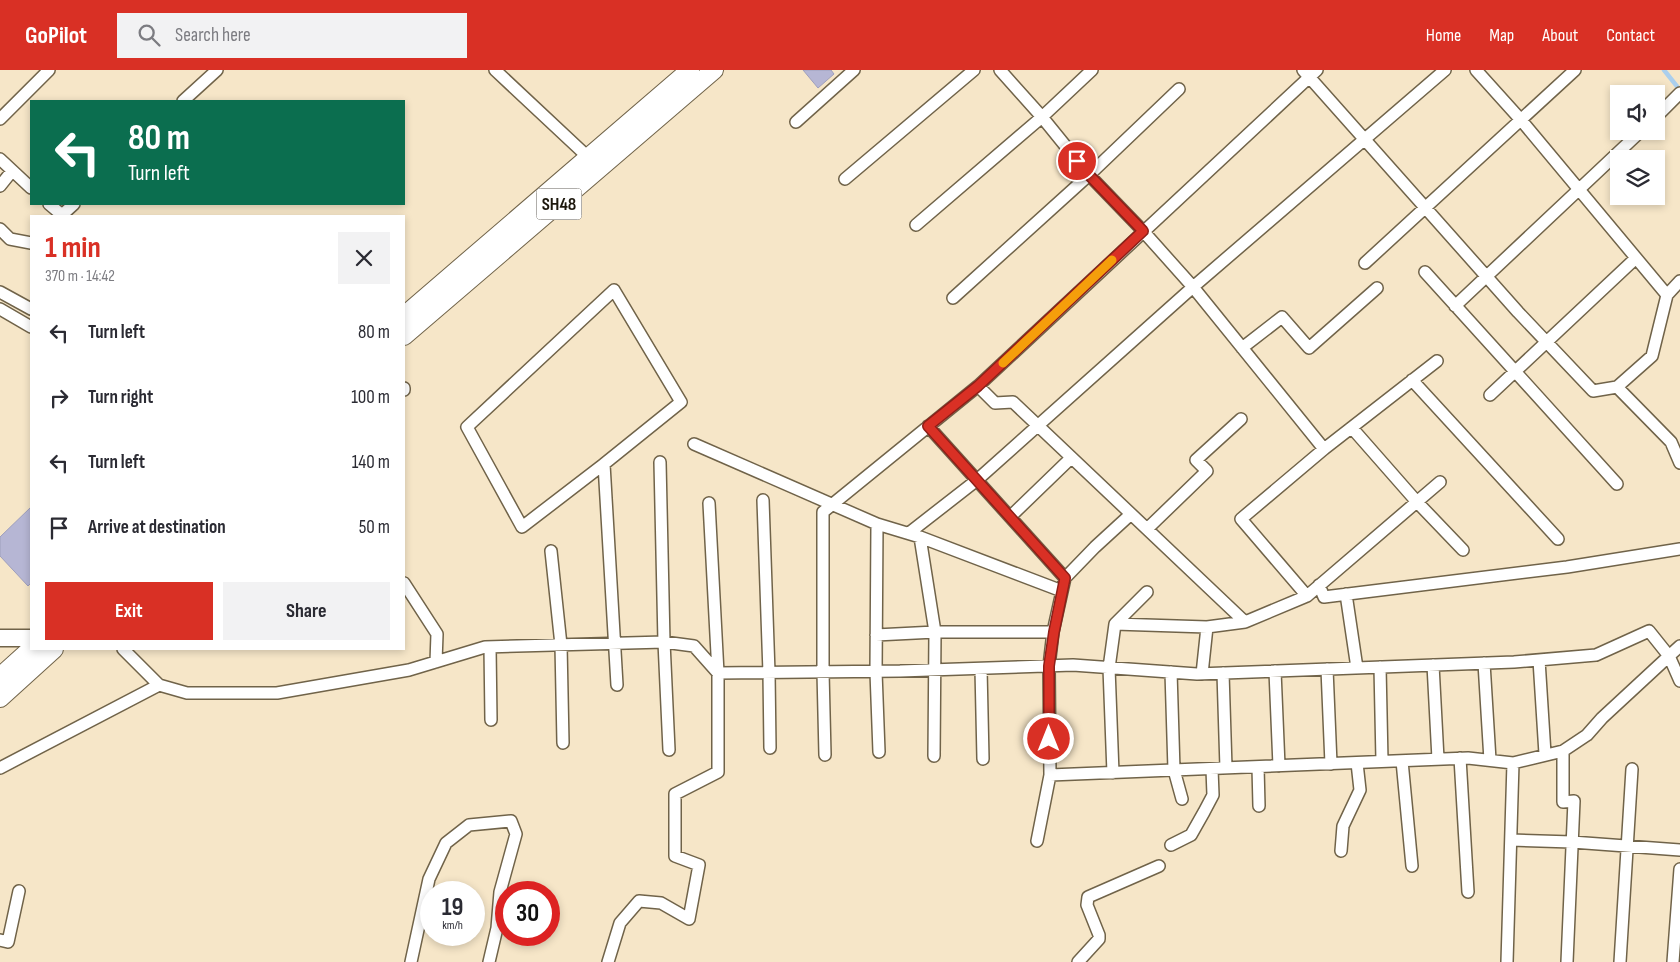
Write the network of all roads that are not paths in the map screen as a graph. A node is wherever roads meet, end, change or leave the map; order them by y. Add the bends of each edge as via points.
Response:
1 (50, 70) edge
2 (217, 70) edge
3 (494, 70) edge
4 (690, 70) edge
5 (714, 70) edge
6 (854, 70) edge
7 (974, 70) edge
8 (1000, 70) edge
9 (1092, 70) edge
10 (1445, 70) edge
11 (1476, 70) edge
12 (1575, 70) edge
13 (1310, 72) edge
14 (1179, 89) dead end
15 (1680, 92) edge
16 (184, 100) edge
17 (1665, 108) edge
18 (1042, 117) junction
19 (0, 119) edge
20 (1521, 120) junction
21 (796, 122) dead end
22 (1365, 140) junction
23 (1632, 140) edge
24 (589, 158) junction
25 (0, 159) edge
26 (12, 171) junction
27 (1089, 175) junction
28 (845, 178) dead end
29 (0, 186) edge
30 (30, 187) edge
31 (1578, 191) junction
32 (50, 205) edge
33 (73, 205) edge
34 (1425, 207) junction
35 (61, 215) edge
36 (63, 215) edge
37 (916, 225) dead end
38 (0, 229) edge
39 (1143, 231) junction
40 (30, 243) edge
41 (1636, 258) junction
42 (1365, 263) dead end
43 (1425, 272) dead end
44 (1487, 277) junction
45 (1680, 280) edge
46 (1193, 287) junction
47 (1377, 288) dead end
48 (0, 292) edge
49 (1667, 295) junction
50 (953, 298) dead end
51 (1455, 306) junction
52 (30, 308) edge
53 (0, 309) edge
54 (405, 315) edge
55 (30, 326) edge
56 (405, 335) edge
57 (1547, 342) junction
58 (1242, 348) junction
59 (1436, 361) dead end
60 (1515, 372) junction
61 (1412, 380) junction
62 (978, 386) junction
63 (1618, 387) junction
64 (1490, 395) dead end
65 (1241, 419) dead end
66 (928, 426) junction
67 (1038, 426) junction
68 (1352, 428) junction
69 (694, 444) dead end
70 (1324, 449) junction
71 (1071, 458) junction
72 (660, 462) dead end
73 (1680, 463) edge
74 (604, 464) junction
75 (977, 480) junction
76 (1440, 482) dead end
77 (1617, 484) dead end
78 (763, 500) dead end
79 (1417, 502) junction
80 (709, 503) dead end
81 (833, 503) junction
82 (1132, 514) junction
83 (1010, 517) junction
84 (876, 524) junction
85 (1147, 530) junction
86 (914, 535) junction
87 (1558, 539) dead end
88 (1680, 549) edge
89 (551, 550) dead end
90 (1464, 550) dead end
91 (1065, 578) junction
92 (405, 585) edge
93 (1319, 585) junction
94 (1062, 591) junction
95 (1147, 592) dead end
96 (1346, 594) junction
97 (1307, 596) junction
98 (1245, 622) junction
99 (1115, 624) junction
100 (1207, 627) junction
101 (935, 632) junction
102 (1054, 632) junction
103 (876, 635) junction
104 (0, 638) edge
105 (30, 638) edge
106 (664, 642) junction
107 (616, 644) junction
108 (561, 645) junction
109 (1680, 646) edge
110 (490, 647) junction
111 (30, 650) edge
112 (53, 650) edge
113 (124, 650) edge
114 (1669, 656) junction
115 (1539, 660) junction
116 (436, 662) junction
117 (1484, 664) junction
118 (1434, 665) junction
119 (1049, 666) junction
120 (1380, 667) junction
121 (980, 668) junction
122 (1109, 668) junction
123 (1357, 668) junction
124 (1327, 669) junction
125 (934, 670) junction
126 (1275, 671) junction
127 (823, 672) junction
128 (876, 672) junction
129 (1171, 672) junction
130 (718, 673) junction
131 (769, 673) junction
132 (1223, 673) junction
133 (1202, 674) junction
134 (0, 678) edge
135 (1680, 681) edge
136 (159, 685) junction
137 (617, 685) dead end
138 (0, 698) edge
139 (491, 720) dead end
140 (563, 743) dead end
141 (770, 748) dead end
142 (669, 750) dead end
143 (1563, 751) junction
144 (878, 752) dead end
145 (1545, 754) junction
146 (825, 755) dead end
147 (934, 756) dead end
148 (1460, 758) junction
149 (984, 759) dead end
150 (1438, 759) junction
151 (1490, 760) junction
152 (1402, 761) junction
153 (1382, 762) junction
154 (1357, 763) junction
155 (1513, 763) junction
156 (1331, 764) junction
157 (1279, 766) junction
158 (1258, 767) junction
159 (0, 768) edge
160 (1226, 768) junction
161 (1212, 769) junction
162 (1632, 769) dead end
163 (1174, 770) junction
164 (1113, 773) junction
165 (1050, 775) junction
166 (1182, 799) dead end
167 (1259, 806) dead end
168 (1037, 840) dead end
169 (1511, 840) junction
170 (1572, 842) junction
171 (1171, 845) dead end
172 (1627, 847) junction
173 (1341, 850) dead end
174 (1680, 850) edge
175 (1159, 866) dead end
176 (1412, 866) dead end
177 (1680, 869) edge
178 (19, 891) dead end
179 (1468, 892) dead end
180 (0, 940) edge
181 (411, 962) edge
182 (489, 962) edge
183 (608, 962) edge
184 (1078, 962) edge
185 (1507, 962) edge
186 (1567, 962) edge
187 (1620, 962) edge
188 (1673, 962) edge

1 - 19 street
2 - 16 street
3 - 24 street
4 - 24 main road, SH48
5 - 56 main road, SH48
6 - 21 street
7 - 28 street
8 - 18 street
9 - 18 street
10 - 22 street
11 - 20 street
12 - 20 street
13 - 22 street
13 - 39 street
14 - 27 street
15 - 17 street
18 - 27 street
18 - 37 street
20 - 31 street
20 - 34 street
22 - 34 street
22 - 46 street
23 - 31 street
24 - 54 main road, SH48
25 - 26 street
26 - 29 street
26 - 30 street
27 - 39 street
27 - 50 street
31 - 41 street
31 - 44 street
32 - 35 street
33 - 36 street
34 - 42 street
34 - 44 street
38 - 40 street via 10,239
39 - 46 street
39 - 62 street
41 - 49 street
41 - 57 street
43 - 51 street
44 - 51 street
44 - 57 street
45 - 49 street
46 - 58 street
46 - 67 street
47 - 58 street via 1309,348 1282,316
48 - 52 street
49 - 63 street via 1652,356
51 - 60 street
53 - 55 street
57 - 60 street
57 - 63 street via 1593,391
58 - 70 street
59 - 61 street
60 - 64 street
60 - 77 street
61 - 68 street
61 - 87 street
62 - 66 street
62 - 67 street via 994,403 1013,402
63 - 73 street via 1670,442
65 - 85 street via 1196,460 1207,470
66 - 75 street
66 - 81 street
67 - 71 street
67 - 75 street
68 - 70 street
68 - 79 street
69 - 81 street
70 - 97 street via 1241,519
71 - 82 street
71 - 83 street
72 - 106 street
74 - 74 street via 522,527 467,427 614,290 681,402
74 - 107 street
75 - 83 street
75 - 86 street
76 - 79 street
78 - 131 street
79 - 90 street
79 - 93 street
80 - 130 street
81 - 84 street
81 - 127 street via 823,512
82 - 85 street
82 - 91 street
83 - 91 street
84 - 86 street
84 - 103 street
85 - 98 street
86 - 94 street
86 - 101 street
88 - 96 street via 1567,567
89 - 108 street
91 - 94 street
92 - 116 street via 437,634
93 - 96 street via 1324,597
93 - 97 street
94 - 102 street
95 - 99 street
96 - 123 street
97 - 98 street
98 - 100 street
99 - 100 street
99 - 122 street
100 - 133 street
101 - 102 street
101 - 103 street
101 - 125 street
102 - 119 street
103 - 128 street
104 - 105 street
106 - 107 street
106 - 130 street via 694,646
106 - 142 street
107 - 108 street
107 - 137 street
108 - 110 street
108 - 140 street
109 - 114 street
110 - 116 street
110 - 139 street
111 - 134 main road
112 - 138 main road
113 - 136 street
114 - 115 street via 1649,631 1596,654
114 - 135 street
114 - 143 street via 1587,735
115 - 117 street
115 - 145 street
116 - 136 street via 409,670 277,694 187,693
117 - 118 street
117 - 151 street
118 - 120 street
118 - 150 street
119 - 121 street
119 - 122 street
119 - 165 street
120 - 123 street
120 - 153 street
121 - 125 street
121 - 149 street
122 - 129 street
122 - 164 street
123 - 124 street
124 - 126 street
124 - 156 street
125 - 128 street
125 - 147 street
126 - 132 street
126 - 157 street
127 - 128 street
127 - 131 street
127 - 146 street
128 - 144 street
129 - 133 street
129 - 163 street
130 - 131 street
130 - 183 street via 718,772 675,794 675,856 700,865 689,919 661,903 638,901 620,923
131 - 141 street
132 - 133 street
132 - 160 street
136 - 159 street
143 - 145 street
143 - 170 street via 1563,802 1574,801
145 - 155 street
148 - 150 street
148 - 151 street
148 - 179 street
150 - 152 street
151 - 155 street
152 - 153 street
152 - 176 street
153 - 154 street
154 - 156 street
154 - 173 street via 1360,790 1343,826
155 - 169 street
156 - 157 street
157 - 158 street
158 - 160 street
158 - 167 street
160 - 161 street
161 - 163 street
161 - 171 street via 1213,795 1204,812 1191,835
162 - 172 street
163 - 164 street
163 - 166 street
164 - 165 street
165 - 168 street
169 - 170 street
169 - 185 street
170 - 172 street
170 - 186 street
172 - 174 street
172 - 187 street
175 - 184 street via 1088,897 1087,905 1099,939
177 - 188 street
178 - 180 street via 8,942
181 - 182 street via 430,879 446,842 469,825 511,821 516,834 500,892 497,928

